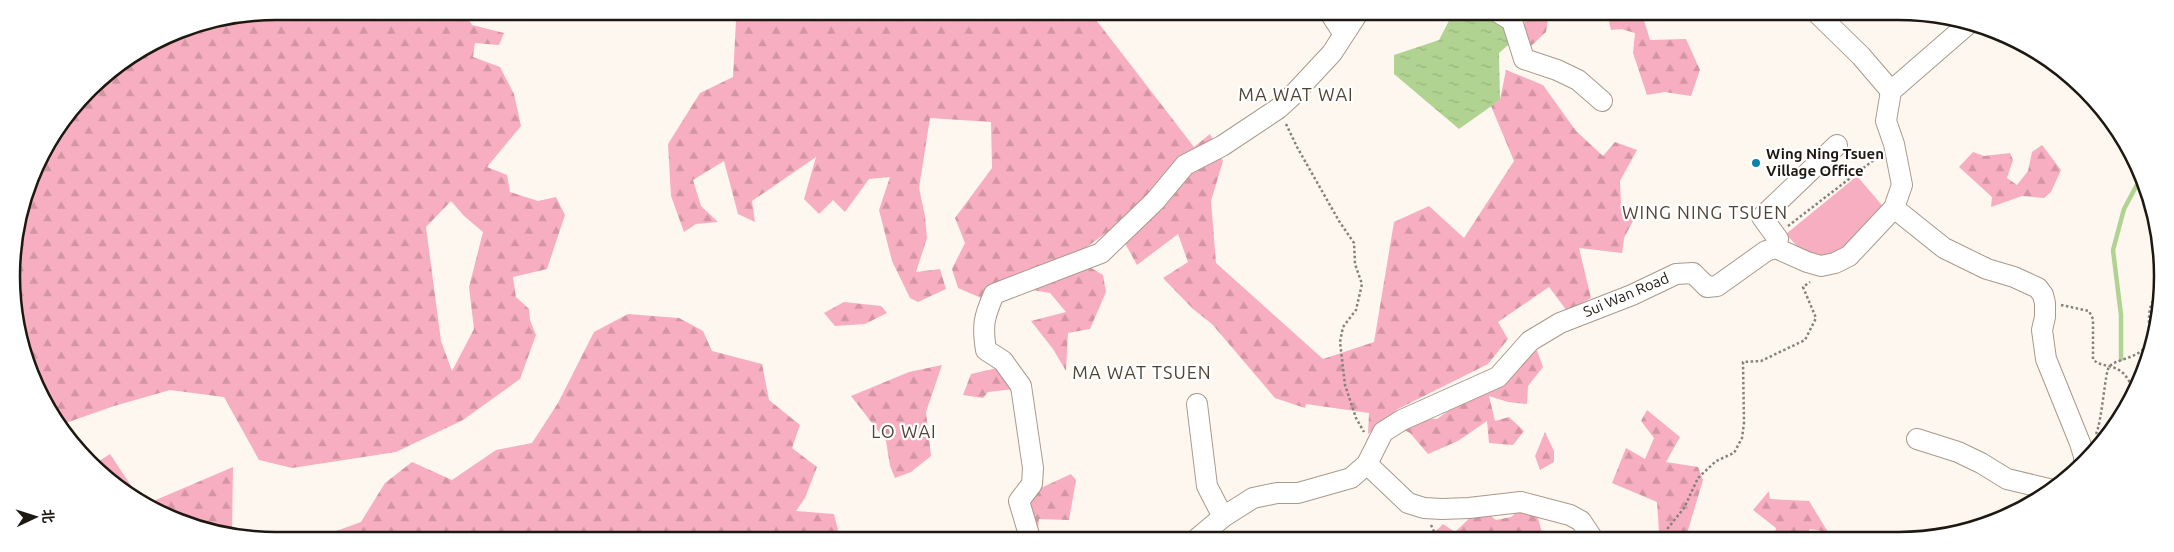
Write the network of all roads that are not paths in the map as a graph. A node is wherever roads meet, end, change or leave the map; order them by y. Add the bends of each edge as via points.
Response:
1 (1334, 20) edge
2 (1353, 20) edge
3 (1510, 20) edge
4 (1824, 20) edge
5 (1963, 29) edge
6 (1343, 34) junction
7 (1891, 91) junction
8 (1602, 101) dead end
9 (1836, 145) dead end
10 (1894, 208) junction
11 (1777, 244) junction
12 (1196, 404) dead end
13 (1917, 439) dead end
14 (2083, 453) edge
15 (1371, 456) junction
16 (2042, 487) edge
17 (1224, 517) junction
18 (1028, 532) edge
19 (1205, 532) edge
20 (1589, 532) edge

1 - 6 street
2 - 6 street
3 - 8 street via 1524,60 1578,80
4 - 7 street
5 - 7 street
6 - 18 street via 1332,53 1279,108 1222,146 1185,165 1155,201 1101,253 994,294 984,317 986,350 1003,361 1021,386 1033,468 1032,484 1019,501
7 - 10 street via 1886,121 1902,185
9 - 11 street via 1762,217
10 - 11 street via 1849,256 1835,263 1821,266 1806,262
10 - 14 street via 1944,248 2038,288 2045,302 2042,330 2046,359
11 - 15 street, Sui Wan Road via 1717,286 1707,287 1692,273 1676,274 1560,323 1530,341 1498,377 1402,420 1383,432
12 - 17 street via 1207,486
13 - 16 street via 1958,452 2007,479
15 - 17 street, Sui Wan Road via 1351,478 1298,493 1253,498
15 - 20 street via 1408,503 1442,510 1521,502 1570,515 1582,521
17 - 19 street, Sui Wan Road

